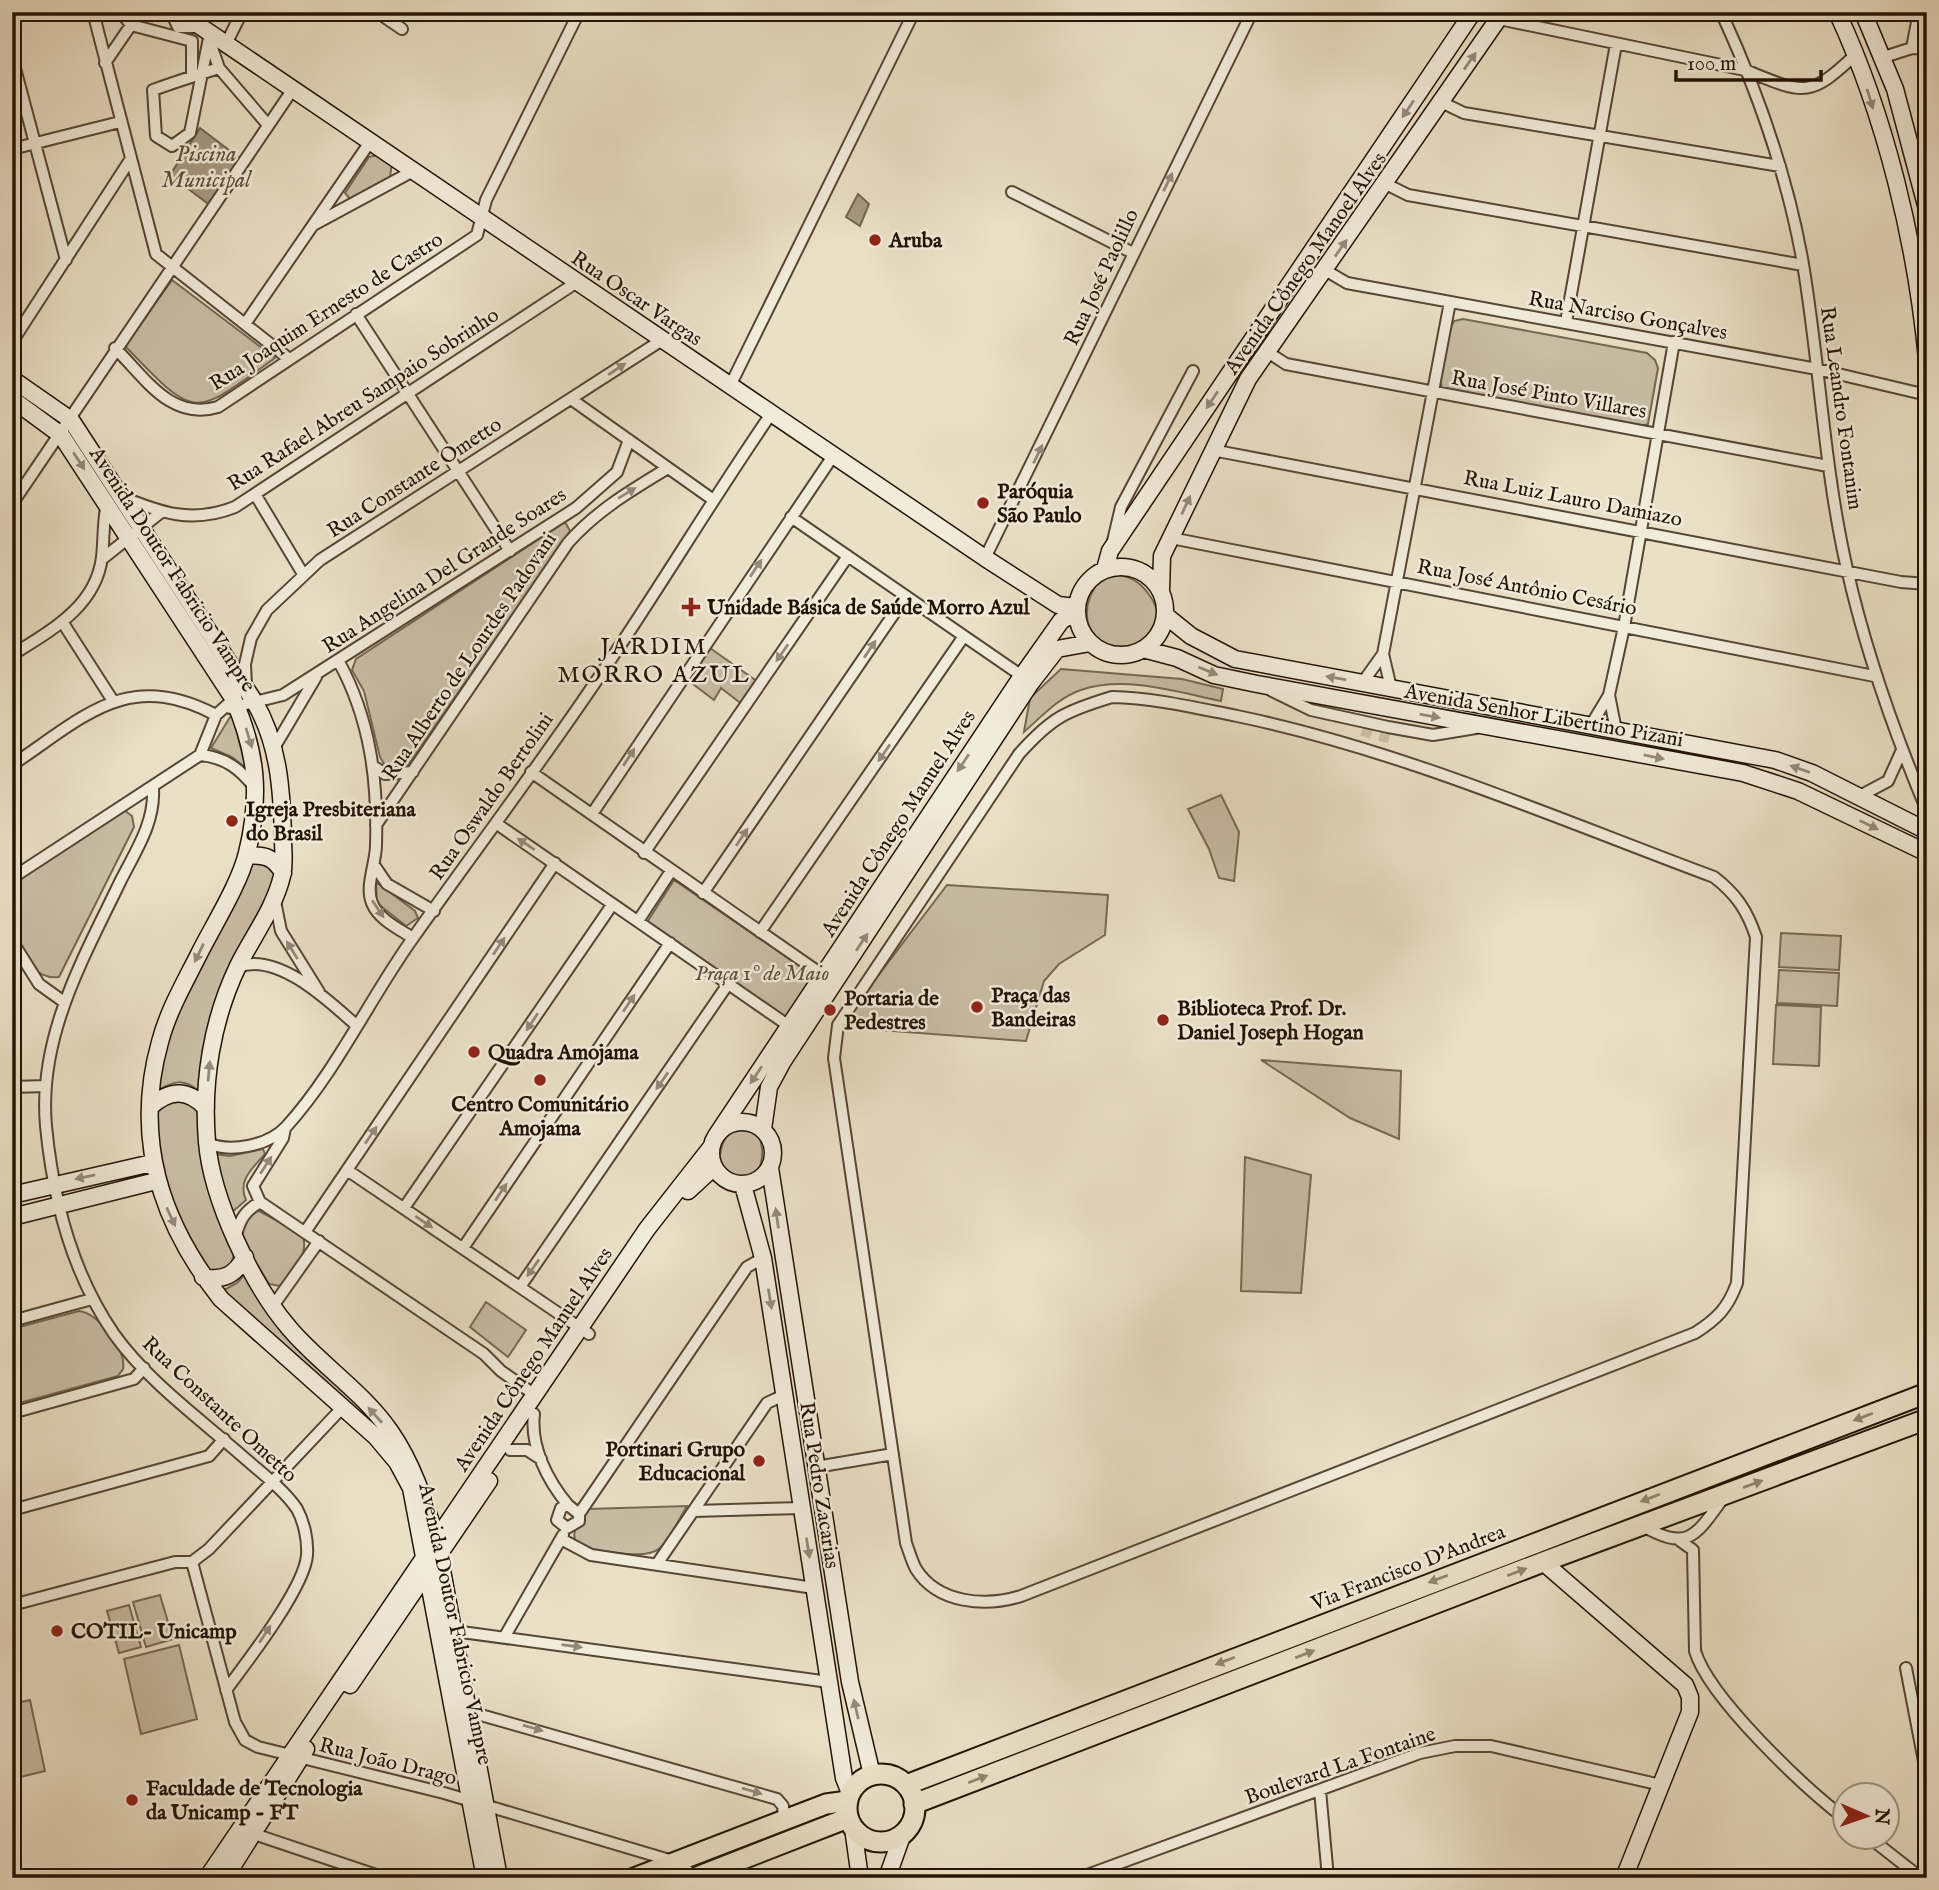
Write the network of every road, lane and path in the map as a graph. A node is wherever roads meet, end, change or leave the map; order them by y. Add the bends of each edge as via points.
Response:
1 (93, 12) edge
2 (121, 12) edge
3 (171, 12) edge
4 (179, 12) edge
5 (242, 12) edge
6 (377, 12) edge
7 (579, 12) edge
8 (914, 12) edge
9 (1252, 12) edge
10 (1473, 12) edge
11 (1721, 12) edge
12 (1837, 12) edge
13 (1863, 12) edge
14 (1919, 12) edge
15 (1501, 15) edge
16 (131, 25) junction
17 (402, 29) dead end
18 (205, 32) junction
19 (226, 44) junction
20 (1616, 44) junction
21 (1912, 48) junction
22 (1927, 49) edge
23 (1857, 54) junction
24 (12, 57) edge
25 (1884, 57) junction
26 (105, 62) junction
27 (219, 68) junction
28 (1745, 70) junction
29 (197, 75) junction
30 (293, 89) junction
31 (1441, 102) junction
32 (120, 122) junction
33 (268, 125) junction
34 (1599, 136) junction
35 (370, 142) junction
36 (36, 143) junction
37 (12, 149) edge
38 (130, 160) junction
39 (1780, 166) junction
40 (413, 171) junction
41 (1387, 184) junction
42 (1012, 192) dead end
43 (1927, 209) edge
44 (481, 217) junction
45 (313, 226) junction
46 (1582, 228) junction
47 (1133, 253) junction
48 (66, 260) junction
49 (1803, 265) junction
50 (171, 266) junction
51 (1325, 270) junction
52 (577, 282) junction
53 (1450, 303) junction
54 (356, 314) junction
55 (1566, 322) junction
56 (245, 324) junction
57 (662, 340) junction
58 (12, 341) edge
59 (1674, 342) junction
60 (115, 348) junction
61 (1266, 351) junction
62 (288, 358) junction
63 (1927, 359) edge
64 (1817, 369) junction
65 (1193, 371) dead end
66 (12, 379) edge
67 (730, 386) junction
68 (1432, 393) junction
69 (408, 394) junction
70 (1927, 395) edge
71 (571, 398) junction
72 (12, 399) edge
73 (771, 414) junction
74 (71, 421) junction
75 (1659, 433) junction
76 (61, 435) junction
77 (629, 440) junction
78 (1212, 450) junction
79 (833, 456) junction
80 (1828, 466) junction
81 (668, 468) junction
82 (458, 471) junction
83 (1416, 488) junction
84 (255, 494) junction
85 (112, 499) junction
86 (712, 499) junction
87 (12, 504) edge
88 (576, 508) junction
89 (160, 513) junction
90 (791, 517) junction
91 (588, 521) junction
92 (12, 522) edge
93 (12, 530) edge
94 (1640, 530) junction
95 (134, 534) junction
96 (1171, 538) junction
97 (510, 551) junction
98 (1111, 551) junction
99 (848, 556) junction
100 (985, 558) junction
101 (102, 559) junction
102 (1105, 569) junction
103 (1847, 572) junction
104 (303, 574) junction
105 (1398, 581) junction
106 (1927, 584) edge
107 (1161, 592) junction
108 (906, 596) junction
109 (1076, 609) junction
110 (1165, 615) junction
111 (63, 622) junction
112 (1625, 627) junction
113 (964, 636) junction
114 (1090, 643) junction
115 (1143, 649) junction
116 (1383, 654) junction
117 (12, 655) edge
118 (339, 662) junction
119 (317, 675) junction
120 (1022, 676) junction
121 (1874, 676) junction
122 (1363, 682) junction
123 (1257, 684) junction
124 (1391, 688) junction
125 (1609, 695) junction
126 (113, 701) junction
127 (235, 703) junction
128 (1591, 725) junction
129 (1489, 726) junction
130 (1368, 729) junction
131 (1616, 730) junction
132 (1386, 733) junction
133 (274, 748) junction
134 (1361, 749) junction
135 (1902, 750) junction
136 (1378, 754) junction
137 (200, 755) junction
138 (12, 765) edge
139 (373, 766) junction
140 (413, 772) junction
141 (531, 772) junction
142 (256, 788) junction
143 (153, 789) junction
144 (1858, 797) junction
145 (1927, 811) edge
146 (592, 814) junction
147 (497, 824) junction
148 (376, 825) junction
149 (1927, 831) edge
150 (645, 853) junction
151 (1927, 853) edge
152 (246, 856) junction
153 (555, 863) junction
154 (374, 866) junction
155 (671, 871) junction
156 (284, 873) junction
157 (12, 878) edge
158 (703, 893) junction
159 (275, 901) junction
160 (612, 905) junction
161 (434, 911) junction
162 (638, 921) junction
163 (760, 932) junction
164 (413, 938) junction
165 (12, 942) edge
166 (670, 943) junction
167 (238, 967) junction
168 (829, 979) junction
169 (728, 984) junction
170 (321, 994) junction
171 (64, 1002) junction
172 (357, 1026) junction
173 (789, 1026) junction
174 (783, 1061) junction
175 (46, 1086) junction
176 (12, 1087) edge
177 (150, 1107) junction
178 (206, 1108) junction
179 (285, 1128) junction
180 (763, 1129) junction
181 (714, 1141) junction
182 (207, 1143) junction
183 (152, 1163) junction
184 (714, 1167) junction
185 (770, 1168) junction
186 (347, 1170) junction
187 (156, 1181) junction
188 (54, 1184) junction
189 (743, 1185) junction
190 (12, 1195) edge
191 (260, 1202) junction
192 (58, 1204) junction
193 (404, 1208) junction
194 (12, 1217) edge
195 (305, 1231) junction
196 (236, 1235) junction
197 (319, 1241) junction
198 (463, 1248) junction
199 (245, 1257) junction
200 (763, 1258) junction
201 (204, 1277) junction
202 (520, 1287) junction
203 (92, 1299) junction
204 (273, 1306) junction
205 (12, 1321) edge
206 (584, 1331) junction
207 (144, 1368) junction
208 (1927, 1393) edge
209 (535, 1395) junction
210 (785, 1395) junction
211 (342, 1408) junction
212 (12, 1413) edge
213 (534, 1414) junction
214 (1927, 1419) edge
215 (224, 1439) junction
216 (510, 1450) junction
217 (893, 1454) junction
218 (541, 1459) junction
219 (816, 1467) junction
220 (272, 1482) junction
221 (1727, 1493) junction
222 (802, 1508) junction
223 (571, 1509) junction
224 (12, 1510) edge
225 (694, 1511) junction
226 (1640, 1525) junction
227 (564, 1527) junction
228 (561, 1539) junction
229 (1679, 1540) junction
230 (433, 1549) junction
231 (192, 1562) junction
232 (1543, 1562) junction
233 (657, 1564) junction
234 (426, 1573) junction
235 (814, 1588) junction
236 (12, 1605) edge
237 (445, 1630) junction
238 (505, 1636) junction
239 (1906, 1668) dead end
240 (829, 1682) junction
241 (226, 1690) junction
242 (460, 1710) junction
243 (294, 1757) junction
244 (872, 1775) junction
245 (1927, 1777) edge
246 (906, 1785) junction
247 (1661, 1785) junction
248 (1320, 1790) junction
249 (479, 1804) junction
250 (914, 1804) junction
251 (1830, 1805) edge
252 (850, 1810) junction
253 (784, 1820) junction
254 (247, 1831) junction
255 (903, 1833) junction
256 (720, 1844) junction
257 (1888, 1852) edge
258 (676, 1862) junction
259 (733, 1863) junction
260 (207, 1878) edge
261 (225, 1878) edge
262 (384, 1878) edge
263 (485, 1878) edge
264 (499, 1878) edge
265 (634, 1878) edge
266 (695, 1878) edge
267 (747, 1878) edge
268 (860, 1878) edge
269 (887, 1878) edge
270 (1079, 1878) edge
271 (1328, 1878) edge
272 (1624, 1878) edge
273 (1922, 1878) edge

1 - 26 street
2 - 16 street
3 - 18 street via 178,27
4 - 18 street, Rua Oscar Vargas
5 - 19 street
6 - 17 street
7 - 44 street, Rua Joaquim Ernesto de Castro
8 - 67 street
47 -> 9 street, Rua José Paolillo
10 -> 98 street, Avenida Cônego Manoel Alves
11 - 28 street, Rua Leandro Fontanim
12 - 23 street
13 - 25 street
14 - 21 street
15 - 20 street
31 -> 15 street, Avenida Cônego Manoel Alves
16 - 26 street
16 - 29 street via 192,41
18 - 19 street, Rua Oscar Vargas
18 - 27 street
18 - 29 street
19 - 30 street, Rua Oscar Vargas
20 - 28 street
20 - 34 street
21 - 22 street
21 - 25 street
23 - 28 street via 1811,89 1782,85
23 -> 63 street via 1908,231
24 - 36 street
25 - 43 street
26 - 32 street
27 - 29 street
27 - 33 street
28 - 39 street, Rua Leandro Fontanim
29 - 29 street via 153,90 156,135 172,146 190,133
30 - 33 street
30 - 35 street, Rua Oscar Vargas
31 - 34 street via 1464,113
31 - 41 street, Avenida Cônego Manoel Alves
32 - 36 street
32 - 38 street
33 - 50 street
34 - 39 street
34 - 46 street
35 - 40 street, Rua Oscar Vargas
35 - 45 street
36 - 37 street
36 - 48 street
38 - 48 street
38 - 50 street via 156,254
39 - 49 street, Rua Leandro Fontanim
40 - 44 street, Rua Oscar Vargas
40 - 45 street
41 - 46 street via 1408,195
51 -> 41 street, Avenida Cônego Manoel Alves
42 - 47 street
44 - 52 street, Rua Oscar Vargas
44 - 54 street, Rua Joaquim Ernesto de Castro via 477,235
45 - 56 street
46 - 49 street
46 - 55 street
100 -> 47 street, Rua José Paolillo
48 - 58 street
49 - 64 street, Rua Leandro Fontanim
50 - 56 street
50 - 60 street
51 - 53 street, Rua Narciso Gonçalves via 1347,284
51 - 61 street, Avenida Cônego Manoel Alves
52 - 57 street, Rua Oscar Vargas
52 - 69 street, Rua Rafael Abreu Sampaio Sobrinho
53 - 55 street, Rua Narciso Gonçalves
53 - 68 street
54 - 62 street, Rua Joaquim Ernesto de Castro
54 - 69 street
55 - 59 street, Rua Narciso Gonçalves
56 - 62 street
57 - 67 street, Rua Oscar Vargas
71 -> 57 street, Rua Constante Ometto
59 - 64 street, Rua Narciso Gonçalves
59 - 75 street
60 - 62 street, Rua Joaquim Ernesto de Castro via 170,402 200,413 219,407
60 - 74 street
61 - 68 street, Rua José Pinto Villares via 1286,364
61 - 78 street, Avenida Cônego Manoel Alves
64 - 70 street, Rua Narciso Gonçalves
64 - 80 street, Rua Leandro Fontanim
65 - 98 street via 1121,507
66 - 74 street, Avenida Doutor Fabricio Vampre
67 - 73 street, Rua Oscar Vargas
68 - 75 street, Rua José Pinto Villares
68 - 83 street
69 - 82 street
69 - 84 street, Rua Rafael Abreu Sampaio Sobrinho
71 - 77 street
71 - 82 street, Rua Constante Ometto
72 - 76 street, Avenida Doutor Fabricio Vampre
73 - 79 street, Rua Oscar Vargas
73 - 86 street, Rua Oswaldo Bertolini
74 - 76 street
74 - 85 street, Avenida Doutor Fabricio Vampre
75 - 80 street, Rua José Pinto Villares
75 - 94 street
76 -> 85 street, Avenida Doutor Fabricio Vampre
76 - 87 street
77 - 81 street
77 - 88 street, Rua Angelina Del Grande Soares via 617,472
78 - 83 street, Rua Luiz Lauro Damiazo
96 -> 78 street, Avenida Cônego Manoel Alves
79 - 90 street
79 - 100 street, Rua Oscar Vargas
80 - 103 street, Rua Leandro Fontanim
81 - 86 street
91 -> 81 street, Rua Alberto de Lourdes Padovani
82 - 97 street
82 - 104 street, Rua Constante Ometto
83 - 94 street, Rua Luiz Lauro Damiazo
83 - 105 street
84 - 89 street, Rua Rafael Abreu Sampaio Sobrinho via 215,515
84 - 104 street
85 - 89 street, Rua Rafael Abreu Sampaio Sobrinho
85 - 95 street, Avenida Doutor Fabricio Vampre
85 - 101 street
86 - 141 street, Rua Oswaldo Bertolini via 671,569
88 - 91 street
88 - 97 street, Rua Angelina Del Grande Soares
89 - 95 street
90 - 99 street
146 -> 90 street
91 - 140 street, Rua Alberto de Lourdes Padovani via 568,543
92 - 93 street
94 - 103 street, Rua Luiz Lauro Damiazo
94 - 112 street
95 - 101 street
95 - 127 street, Avenida Doutor Fabricio Vampre
96 - 105 street, Rua José Antônio Cesário
96 - 107 street, Avenida Cônego Manoel Alves via 1162,556
97 - 118 street, Rua Angelina Del Grande Soares
98 - 102 street, Avenida Cônego Manoel Alves
99 - 108 street
99 -> 150 street
100 - 109 street, Rua Oscar Vargas via 1058,605
101 - 111 street via 82,603
102 - 107 street via 1131,567 1154,581
102 - 109 street via 1085,584
103 - 106 street, Rua Luiz Lauro Damiazo
103 - 121 street, Rua Leandro Fontanim
104 - 127 street, Rua Constante Ometto via 267,610 251,638
105 - 112 street, Rua José Antônio Cesário
105 - 116 street
107 - 110 street
108 - 113 street
158 -> 108 street
109 - 114 street
109 - 120 street, Avenida Cônego Manuel Alves via 1061,621
110 - 115 street via 1161,629
122 -> 110 street, Avenida Senhor Libertino Pizani via 1235,659 1191,636
111 - 117 street
111 - 126 street
112 - 121 street, Rua José Antônio Cesário
112 - 125 street
113 - 120 street
113 -> 163 street
114 - 115 street via 1116,655
168 -> 114 street, Avenida Cônego Manuel Alves via 1048,656 1066,646
115 -> 123 street, Avenida Senhor Libertino Pizani via 1214,675
116 - 122 street
116 - 124 street
118 - 119 street, Rua Angelina Del Grande Soares
118 - 139 street via 363,716
119 - 127 street, Rua Angelina Del Grande Soares via 271,700
119 - 133 street
120 -> 168 street, Avenida Cônego Manuel Alves via 874,894
121 - 135 street, Rua Leandro Fontanim
122 - 124 street, Avenida Senhor Libertino Pizani
123 -> 129 street, Avenida Senhor Libertino Pizani
123 - 130 street via 1311,710
124 - 128 street, Avenida Senhor Libertino Pizani
125 - 128 street
125 - 131 street
126 - 127 street via 129,696
126 - 138 street
127 - 133 street, Avenida Doutor Fabricio Vampre
127 - 137 street
127 -> 142 street, Avenida Doutor Fabricio Vampre via 254,756
128 - 131 street, Avenida Senhor Libertino Pizani
129 - 132 street via 1433,735
129 -> 151 street, Avenida Senhor Libertino Pizani via 1743,773 1798,791
130 - 132 street
130 - 134 street
144 -> 131 street, Avenida Senhor Libertino Pizani via 1775,760
132 - 136 street
133 - 156 street, Avenida Doutor Fabricio Vampre via 283,801
134 - 136 street
134 - 217 street via 1146,698 1112,697 1078,708 1045,725 1019,754 852,1000 838,1026 834,1058
135 - 144 street via 1888,781
135 - 145 street, Rua Leandro Fontanim
136 - 217 street via 1714,877 1734,892 1748,913 1756,937 1737,1283 1729,1303 1718,1318 1695,1333 996,1604 952,1596 916,1569 906,1543
137 - 142 street via 231,764
137 - 143 street
139 - 140 street via 384,774
139 - 148 street
140 - 148 street, Rua Alberto de Lourdes Padovani
141 - 146 street
141 - 147 street, Rua Oswaldo Bertolini
142 - 152 street, Avenida Doutor Fabricio Vampre
143 - 157 street via 111,810
143 - 171 street, Rua Constante Ometto via 150,821
144 - 149 street, Avenida Senhor Libertino Pizani
146 - 150 street
153 -> 147 street
147 - 161 street, Rua Oswaldo Bertolini
148 - 154 street
150 - 155 street
152 - 156 street via 266,856
152 -> 177 street, Avenida Doutor Fabricio Vampre via 160,1039
153 - 160 street
186 -> 153 street
154 - 161 street via 387,884
154 -> 164 street via 369,889 372,903 379,915
155 - 158 street
155 - 162 street
156 - 159 street, Avenida Doutor Fabricio Vampre
158 - 163 street
159 - 167 street, Avenida Doutor Fabricio Vampre
170 -> 159 street via 281,931
160 - 162 street
160 -> 193 street
161 - 164 street, Rua Oswaldo Bertolini
162 - 166 street
163 - 168 street
164 - 172 street, Rua Oswaldo Bertolini
165 - 171 street via 39,984
166 - 169 street
198 -> 166 street
167 - 170 street via 261,962
178 -> 167 street, Avenida Doutor Fabricio Vampre via 210,1054
168 - 173 street, Avenida Cônego Manuel Alves
168 - 174 street, Avenida Cônego Manuel Alves
169 - 173 street
169 -> 202 street
170 - 172 street
171 - 175 street, Rua Constante Ometto
172 - 179 street, Rua Oswaldo Bertolini
173 - 174 street via 793,1036
173 -> 181 street, Avenida Cônego Manuel Alves
174 - 180 street, Avenida Cônego Manuel Alves via 769,1087
175 - 176 street
175 - 188 street, Rua Constante Ometto
177 - 178 street via 173,1092 185,1093
177 - 183 street, Avenida Doutor Fabricio Vampre
178 - 182 street, Avenida Doutor Fabricio Vampre
179 - 182 street, Rua Oswaldo Bertolini via 257,1144 230,1148
191 -> 179 street via 253,1186 284,1138
180 - 181 street via 743,1121 723,1128
180 - 185 street via 773,1147
181 - 184 street
181 - 206 street, Avenida Cônego Manuel Alves via 647,1229
182 - 196 street, Avenida Doutor Fabricio Vampre
183 - 187 street, Avenida Doutor Fabricio Vampre
183 -> 188 street
184 - 189 street via 726,1180
184 - 206 street, Avenida Cônego Manuel Alves via 688,1192
185 - 189 street
219 -> 185 street, Rua Pedro Zacarias
186 - 193 street
186 - 195 street
187 - 192 street
187 -> 201 street, Avenida Doutor Fabricio Vampre via 168,1213
188 - 190 street
188 - 192 street, Rua Constante Ometto
189 - 200 street, Rua Pedro Zacarias
191 - 195 street
191 - 196 street via 247,1209
192 - 194 street
192 - 203 street, Rua Constante Ometto
193 -> 198 street
195 - 197 street
196 - 199 street, Avenida Doutor Fabricio Vampre
197 - 204 street
197 - 209 street via 484,1354
198 - 202 street
199 - 201 street via 229,1276
199 - 204 street, Avenida Doutor Fabricio Vampre
200 -> 210 street, Rua Pedro Zacarias
200 - 223 street via 747,1267 592,1499
201 - 211 street, Avenida Doutor Fabricio Vampre via 221,1299
202 - 206 street
203 - 205 street
203 - 207 street, Rua Constante Ometto
230 -> 204 street, Avenida Doutor Fabricio Vampre via 419,1484 388,1429
206 - 209 street, Avenida Cônego Manuel Alves
206 - 213 street, Avenida Cônego Manuel Alves
207 - 212 street via 134,1379
207 - 215 street, Rua Constante Ometto
208 -> 246 highway, Via Francisco D'Andrea
209 - 230 street, Avenida Cônego Manuel Alves
210 - 222 street, Rua Pedro Zacarias
210 - 225 street via 767,1403
211 - 220 street
211 - 230 street, Avenida Doutor Fabricio Vampre via 397,1462
213 - 216 street, Avenida Cônego Manuel Alves
213 - 218 street
221 -> 214 highway, Via Francisco D'Andrea
215 - 220 street, Rua Constante Ometto
215 - 224 street via 209,1456
216 - 218 street via 527,1450
216 - 230 street, Avenida Cônego Manuel Alves
217 - 219 street
218 - 223 street via 556,1491
244 -> 219 street, Rua Pedro Zacarias via 850,1682
220 - 231 street
241 -> 220 street, Rua Constante Ometto via 301,1578 307,1556 297,1509
221 - 226 highway, Via Francisco D'Andrea
221 - 229 street via 1706,1521
222 - 225 street
222 -> 235 street, Rua Pedro Zacarias
223 - 227 street via 557,1513
223 - 227 street via 579,1521
225 - 233 street
226 - 229 street via 1665,1539
226 - 232 highway, Via Francisco D'Andrea
227 - 228 street
228 - 233 street via 591,1555
228 - 238 street
229 - 251 street via 1693,1550 1698,1663 1734,1714
230 - 234 street, Avenida Doutor Fabricio Vampre
230 - 237 street, Avenida Doutor Fabricio Vampre
230 - 243 street, Avenida Cônego Manuel Alves
231 - 236 street via 175,1562
231 - 241 street, Rua João Drago
232 - 247 street via 1685,1685 1690,1712
250 -> 232 highway, Via Francisco D'Andrea
233 - 235 street
234 - 237 street, Avenida Doutor Fabricio Vampre
234 - 243 street, Avenida Cônego Manuel Alves
235 - 240 street, Rua Pedro Zacarias
237 - 238 street
237 - 242 street, Avenida Doutor Fabricio Vampre
238 -> 240 street
239 - 245 street
240 - 252 street, Rua Pedro Zacarias
241 - 243 street, Rua João Drago via 245,1740
242 - 249 street, Avenida Doutor Fabricio Vampre
242 -> 253 street via 777,1799
243 - 249 street, Rua João Drago
243 - 254 street, Avenida Cônego Manuel Alves
244 - 246 highway via 884,1774
244 - 252 highway via 856,1785
246 - 250 highway
247 - 248 street, Boulevard La Fontaine via 1479,1746 1420,1753
247 - 272 street
248 - 270 street, Boulevard La Fontaine
248 - 271 street
249 - 258 street, Rua João Drago
249 - 263 street, Avenida Doutor Fabricio Vampre
249 - 264 street, Avenida Doutor Fabricio Vampre
250 - 255 highway via 910,1825
252 - 253 highway via 825,1804
252 - 255 highway via 872,1841 894,1840
252 - 259 highway
252 - 268 street, Rua Pedro Zacarias
253 - 256 highway
254 - 260 street, Avenida Cônego Manuel Alves
254 - 261 street, Avenida Cônego Manuel Alves
254 - 262 street
255 - 269 street
256 - 258 highway
256 - 259 street
257 - 273 street
258 - 265 highway
258 - 266 street, Rua João Drago
259 - 266 highway
259 - 267 street

